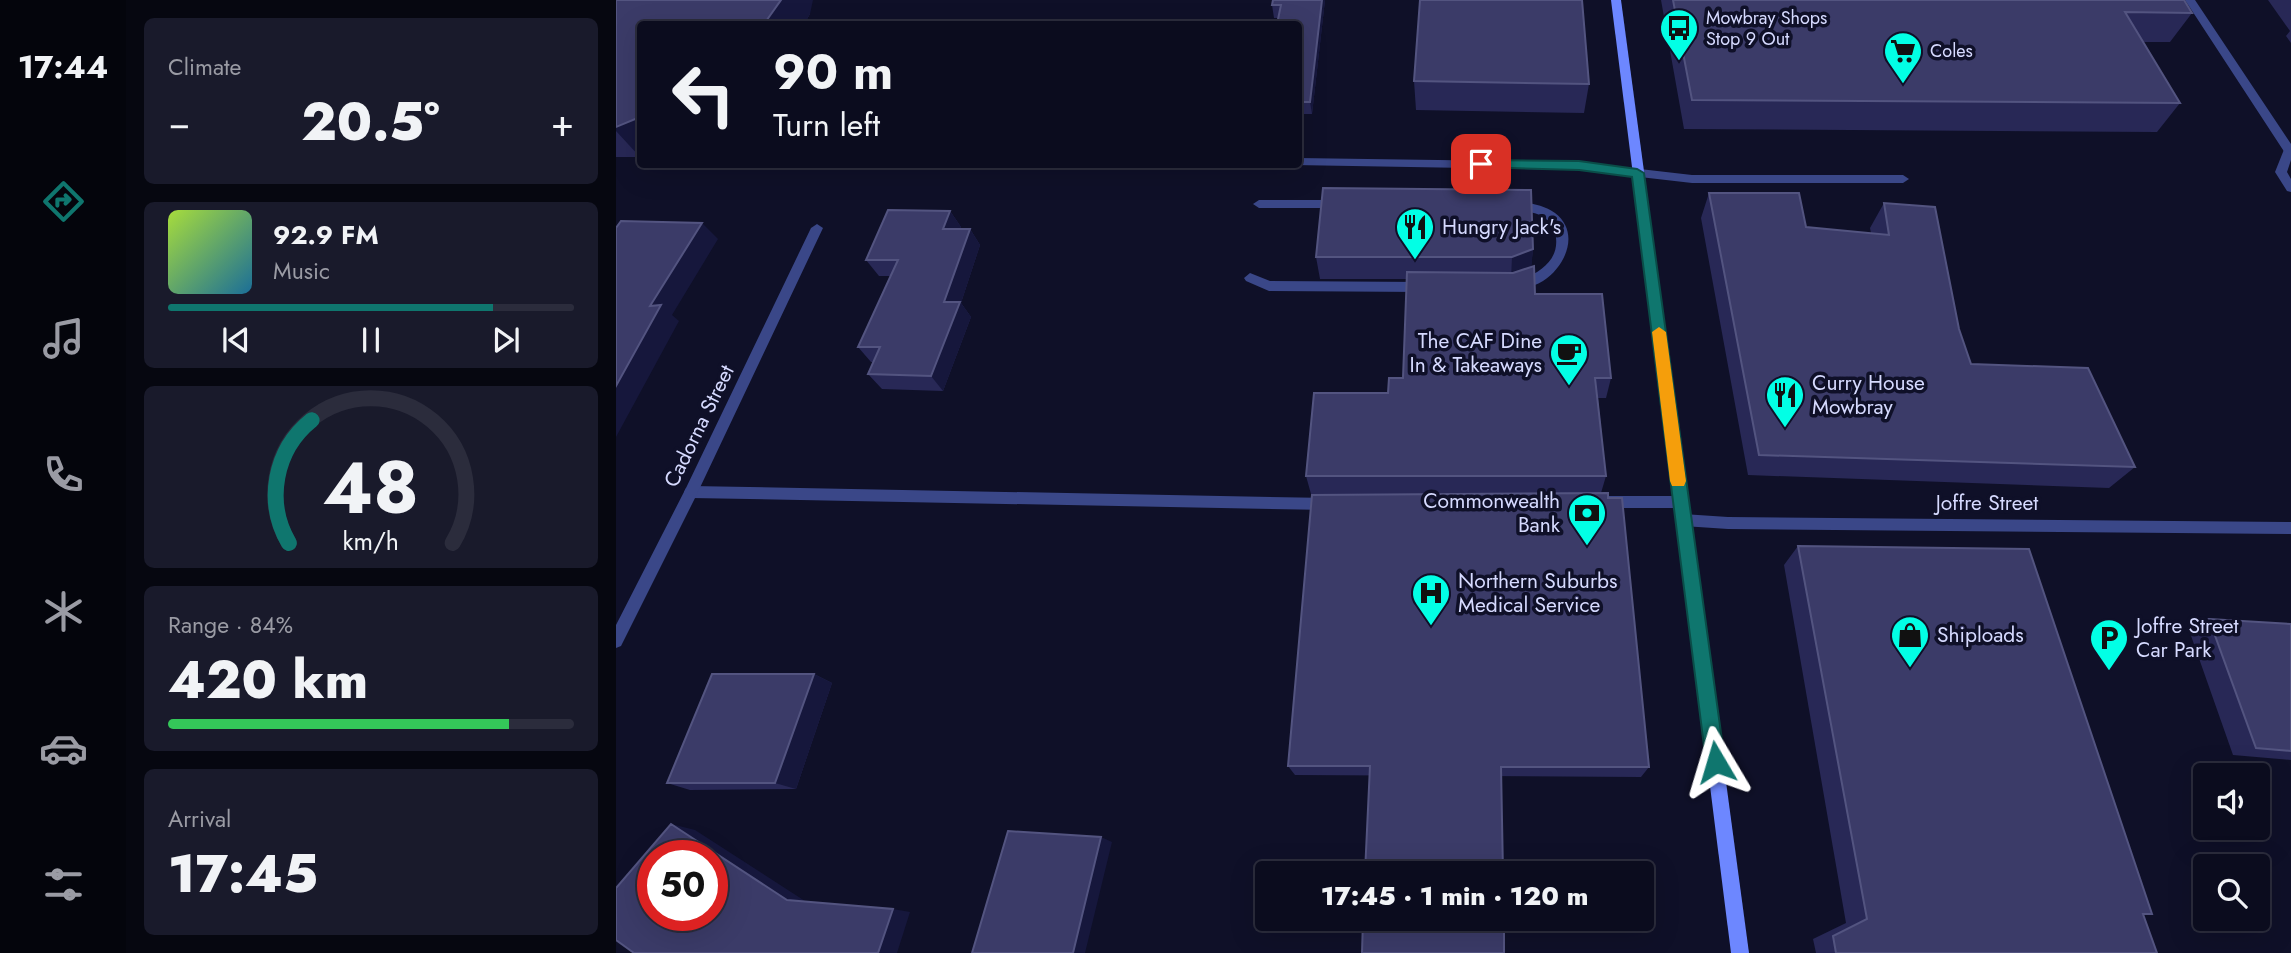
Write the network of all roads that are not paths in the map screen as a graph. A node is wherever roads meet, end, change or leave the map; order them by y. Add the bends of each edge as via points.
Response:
1 (1616, 0) edge
2 (2190, 0) edge
3 (1302, 162) edge
4 (1637, 173) junction
5 (1903, 179) dead end
6 (2291, 188) edge
7 (1259, 204) dead end
8 (1350, 204) edge
9 (1505, 205) edge
10 (817, 228) dead end
11 (1250, 278) dead end
12 (1430, 287) edge
13 (1497, 287) edge
14 (691, 492) junction
15 (1595, 502) edge
16 (1681, 502) junction
17 (1347, 504) edge
18 (1683, 520) junction
19 (2291, 528) edge
20 (616, 641) edge
21 (1740, 953) edge

1 - 4 main road
2 - 6 street via 2289,150 2281,172
3 - 4 street via 1579,166
4 - 5 street via 1692,178
4 - 16 main road
7 - 8 street
9 - 13 street via 1531,205 1547,212 1558,221 1564,236 1559,257 1546,273 1529,284
10 - 14 street, Cadorna Street
11 - 12 street via 1269,286
14 - 17 street
14 - 20 street, Cadorna Street
15 - 16 street
16 - 18 main road
18 - 19 street, Joffre Street
18 - 21 main road

